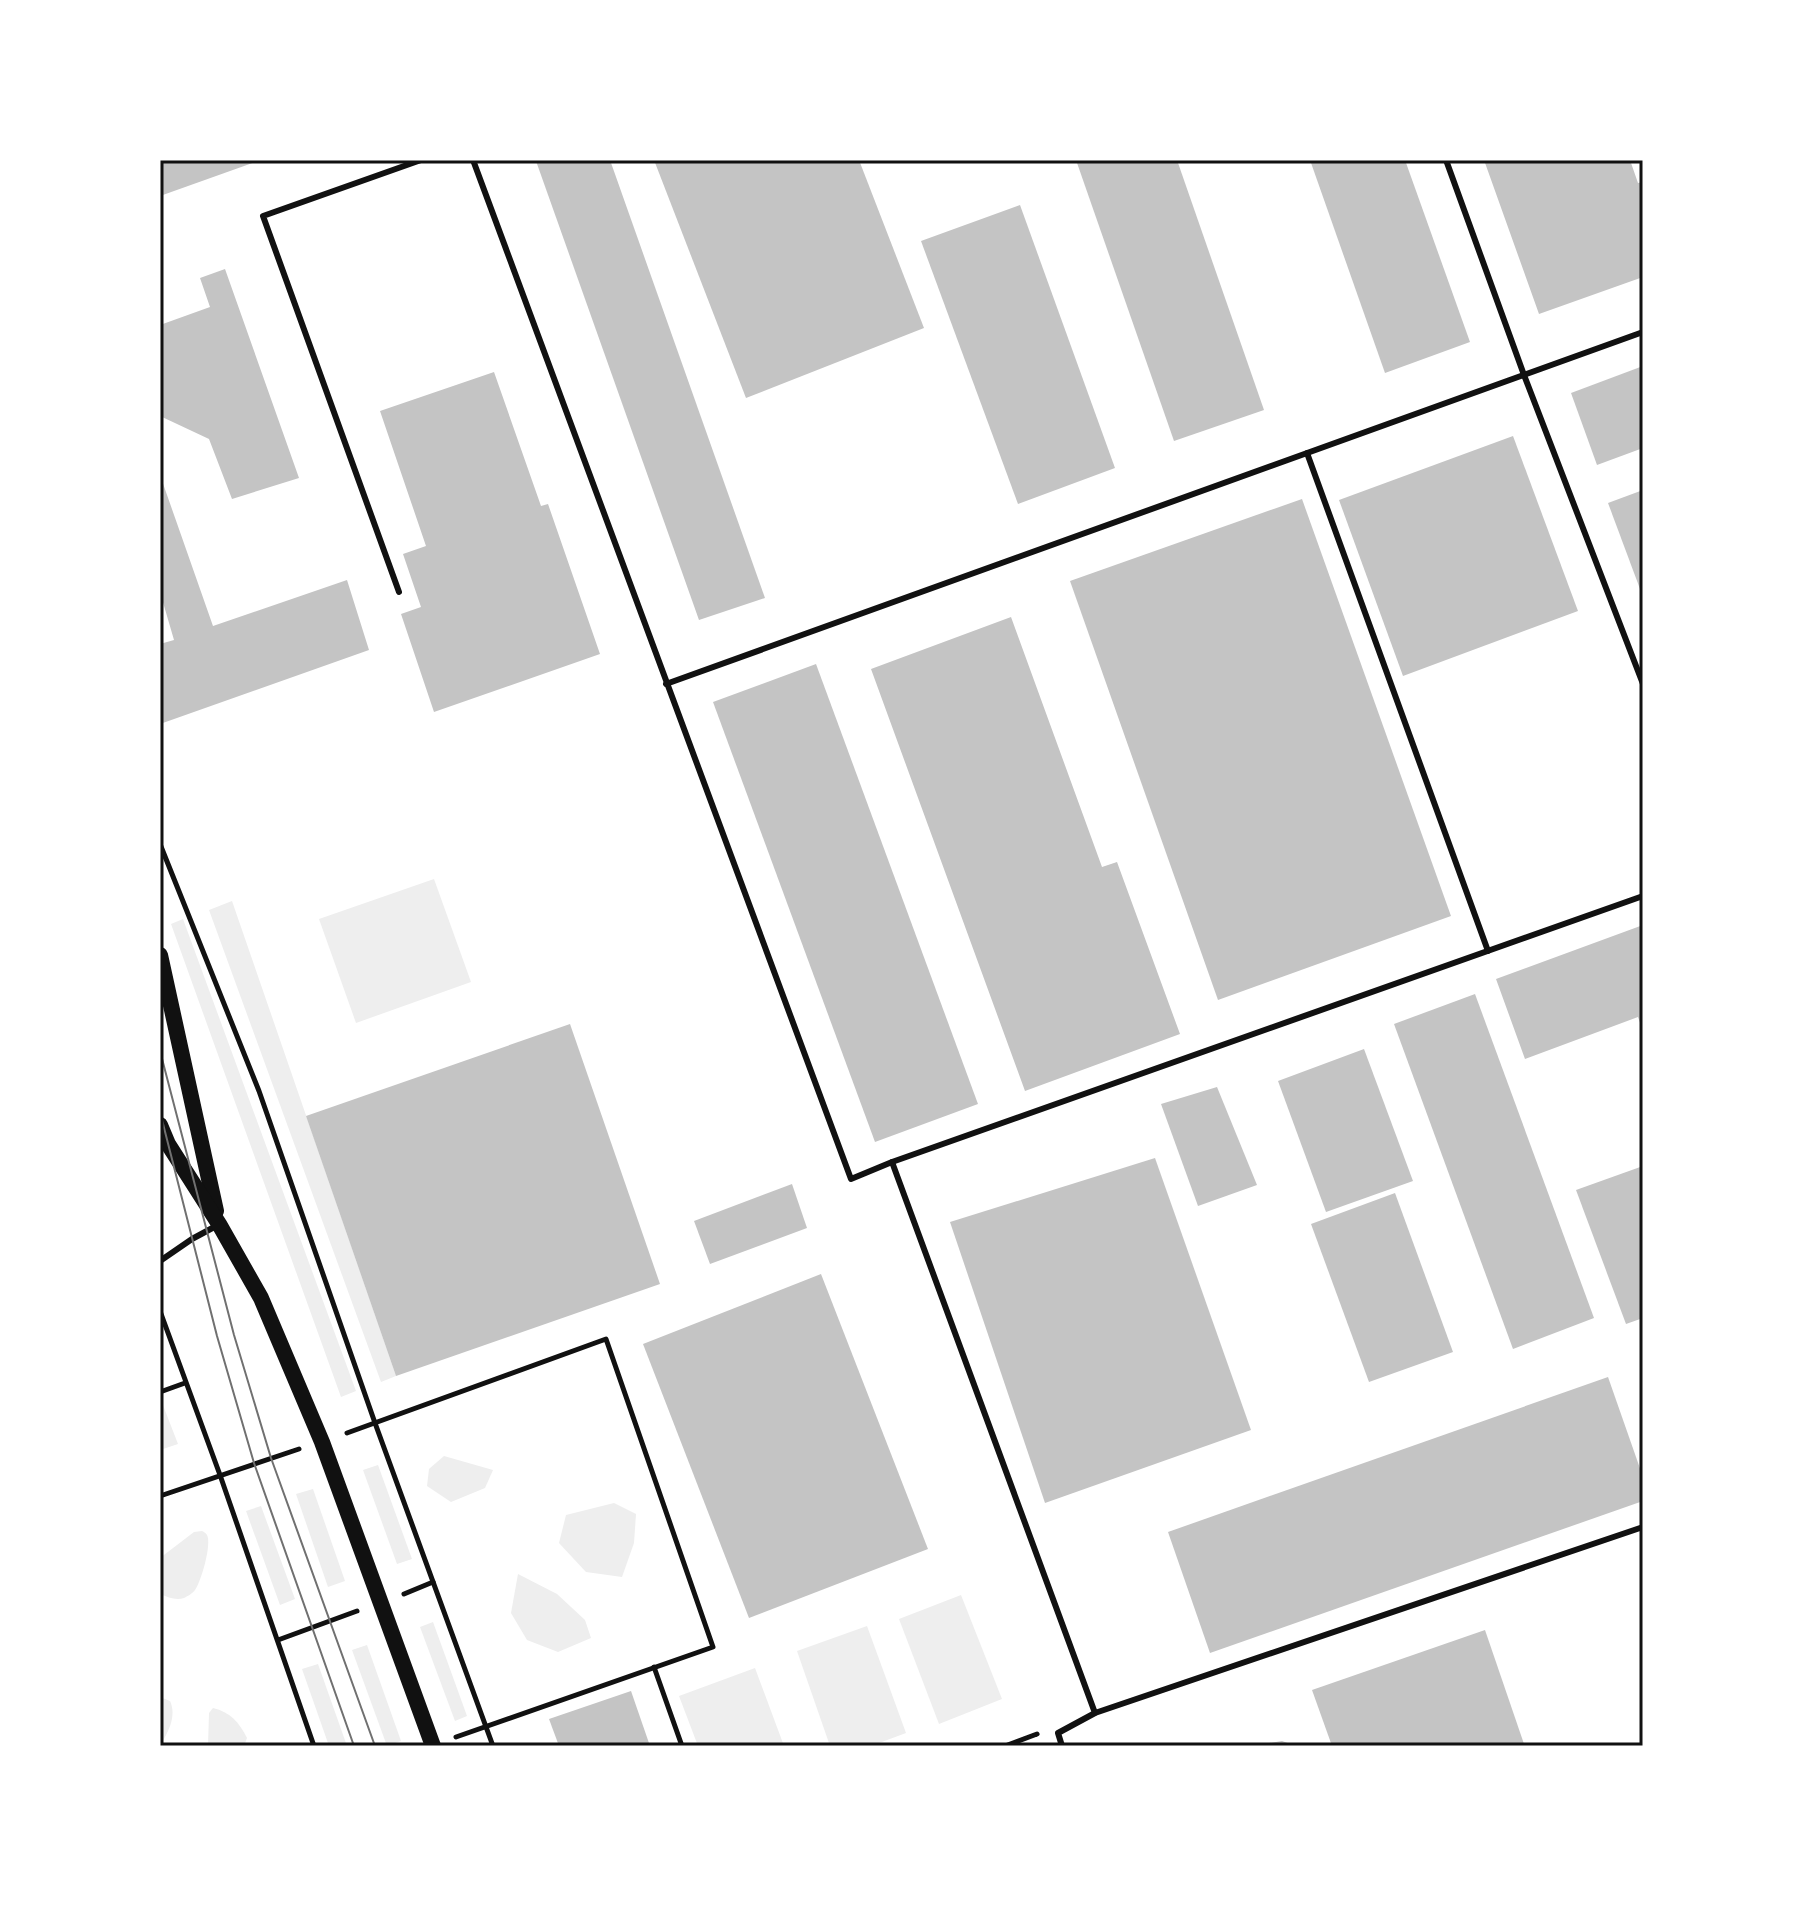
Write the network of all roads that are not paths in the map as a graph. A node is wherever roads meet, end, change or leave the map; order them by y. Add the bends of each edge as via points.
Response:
1 (421, 160) edge
2 (473, 160) edge
3 (1446, 160) edge
4 (1643, 332) edge
5 (1524, 375) junction
6 (1307, 453) junction
7 (399, 592) dead end
8 (666, 684) junction
9 (1643, 684) edge
10 (1643, 896) edge
11 (1488, 951) junction
12 (160, 955) edge
13 (160, 1125) edge
14 (892, 1162) junction
15 (219, 1224) junction
16 (160, 1261) edge
17 (1643, 1527) edge
18 (1095, 1713) junction
19 (433, 1746) edge
20 (1062, 1746) edge

1 - 7 lane via 263,216
2 - 8 lane
3 - 5 lane
4 - 5 lane
5 - 6 lane
5 - 9 lane
6 - 8 lane
6 - 11 lane
8 - 14 lane via 851,1179
10 - 11 lane
11 - 14 lane
12 - 15 main road
13 - 15 main road
14 - 18 lane
15 - 16 lane
15 - 19 main road via 261,1298 322,1442
17 - 18 lane
18 - 20 lane via 1058,1733

